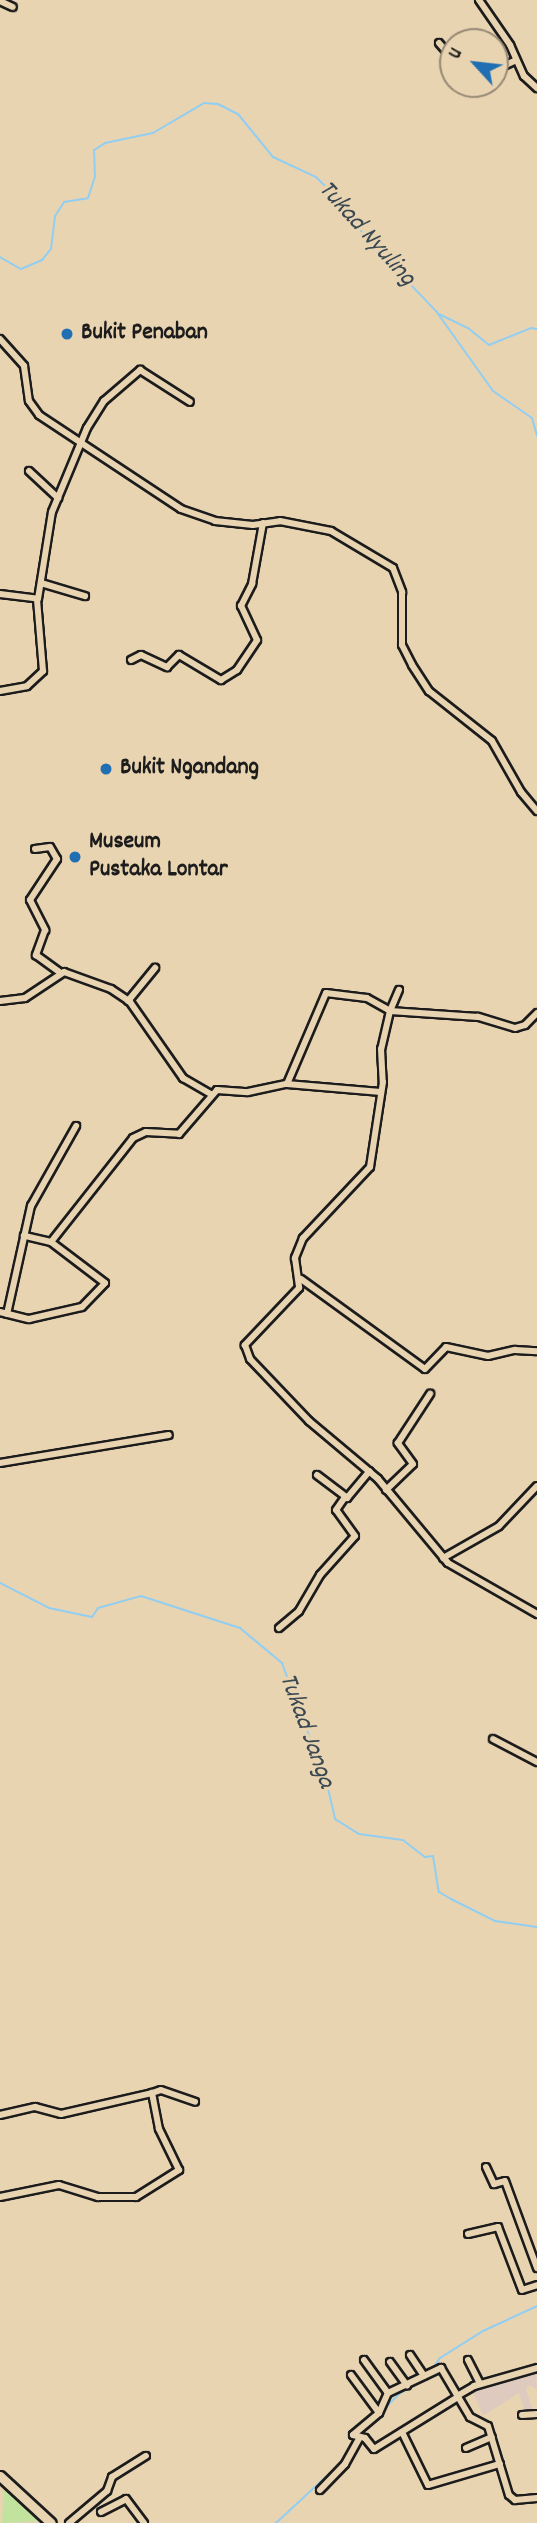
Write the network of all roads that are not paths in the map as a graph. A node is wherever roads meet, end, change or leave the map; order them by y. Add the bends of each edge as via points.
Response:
1 (479, 0) edge
2 (0, 1) edge
3 (13, 7) dead end
4 (516, 60) junction
5 (509, 63) edge
6 (537, 88) edge
7 (0, 339) edge
8 (190, 402) dead end
9 (81, 444) junction
10 (29, 471) dead end
11 (58, 498) junction
12 (263, 523) junction
13 (41, 583) junction
14 (0, 594) edge
15 (85, 596) dead end
16 (37, 600) junction
17 (131, 660) dead end
18 (0, 691) edge
19 (537, 811) edge
20 (35, 849) dead end
21 (155, 968) dead end
22 (61, 973) junction
23 (399, 990) dead end
24 (0, 1001) edge
25 (128, 1001) junction
26 (390, 1011) junction
27 (537, 1013) edge
28 (287, 1084) junction
29 (381, 1092) junction
30 (211, 1094) junction
31 (76, 1126) dead end
32 (24, 1236) junction
33 (51, 1242) junction
34 (301, 1279) junction
35 (4, 1313) edge
36 (537, 1352) edge
37 (430, 1394) dead end
38 (169, 1435) dead end
39 (0, 1463) edge
40 (370, 1471) junction
41 (317, 1475) dead end
42 (537, 1486) edge
43 (387, 1490) junction
44 (345, 1497) junction
45 (443, 1558) junction
46 (537, 1614) edge
47 (279, 1628) dead end
48 (493, 1739) dead end
49 (537, 1762) edge
50 (152, 2093) junction
51 (195, 2102) dead end
52 (0, 2115) edge
53 (486, 2167) dead end
54 (0, 2197) edge
55 (468, 2234) dead end
56 (537, 2268) edge
57 (537, 2285) edge
58 (410, 2354) dead end
59 (364, 2360) dead end
60 (468, 2360) dead end
61 (390, 2362) dead end
62 (537, 2368) edge
63 (351, 2375) dead end
64 (424, 2376) junction
65 (480, 2384) junction
66 (407, 2385) junction
67 (388, 2393) junction
68 (458, 2396) junction
69 (379, 2413) junction
70 (537, 2414) edge
71 (522, 2415) dead end
72 (402, 2432) junction
73 (357, 2437) junction
74 (492, 2437) junction
75 (466, 2448) dead end
76 (146, 2456) dead end
77 (500, 2464) junction
78 (2, 2480) edge
79 (320, 2490) dead end
80 (537, 2498) edge
81 (101, 2512) dead end
82 (50, 2522) edge
83 (69, 2523) edge
84 (144, 2523) edge

1 - 4 street
2 - 3 street
4 - 5 street
4 - 6 street
7 - 9 street via 27,373 32,406
8 - 9 street via 136,371 99,407
9 - 11 street
9 - 12 street via 189,514 237,524
10 - 11 street
11 - 13 street
12 - 17 street via 252,584 241,606 257,640 237,670 222,680 179,655 167,667 141,655
12 - 19 street via 280,521 331,531 393,568 402,592 402,645 412,665 429,691 492,741
13 - 15 street
13 - 16 street
14 - 16 street
16 - 18 street via 43,671 27,686
20 - 22 street via 50,847 57,859 30,900 45,930 36,956
21 - 25 street
22 - 24 street via 25,998
22 - 25 street via 103,985
23 - 26 street
25 - 30 street via 183,1078
26 - 27 street via 478,1017 515,1028
26 - 28 street via 371,1000 326,993
26 - 29 street via 381,1049
28 - 29 street
28 - 30 street
29 - 34 street via 370,1167 303,1238 295,1258
30 - 33 street via 179,1134 146,1132 133,1138
31 - 32 street via 36,1195
32 - 33 street
32 - 35 street
33 - 35 street via 101,1276 103,1288 82,1307 29,1319
34 - 36 street via 425,1369 446,1347 488,1356 515,1350
34 - 40 street via 292,1298 247,1340 247,1354 309,1421
37 - 43 street via 398,1443 412,1464
38 - 39 street
40 - 43 street
40 - 44 street
41 - 44 street
42 - 45 street via 499,1526
43 - 45 street
44 - 47 street via 336,1510 355,1536 320,1575 299,1611
45 - 46 street
48 - 49 street
50 - 51 street via 164,2091
50 - 52 street via 61,2114 35,2107
50 - 54 street via 159,2129 179,2168 175,2175 130,2199 98,2197 59,2185
53 - 56 street via 494,2184 505,2181
55 - 57 street via 498,2227 522,2290
58 - 64 street
59 - 67 street
60 - 65 street
61 - 66 street
62 - 65 street
63 - 69 street
64 - 66 street
64 - 68 street via 441,2368
65 - 68 street
66 - 67 street
67 - 69 street
68 - 72 street
68 - 74 street via 473,2420 486,2423
69 - 73 street
70 - 71 street
72 - 73 street via 376,2449
72 - 77 street via 428,2485
73 - 79 street via 345,2464
74 - 75 street
74 - 77 street
76 - 83 street via 112,2477 107,2491
77 - 80 street via 511,2498
78 - 82 highway
81 - 84 street via 126,2499

